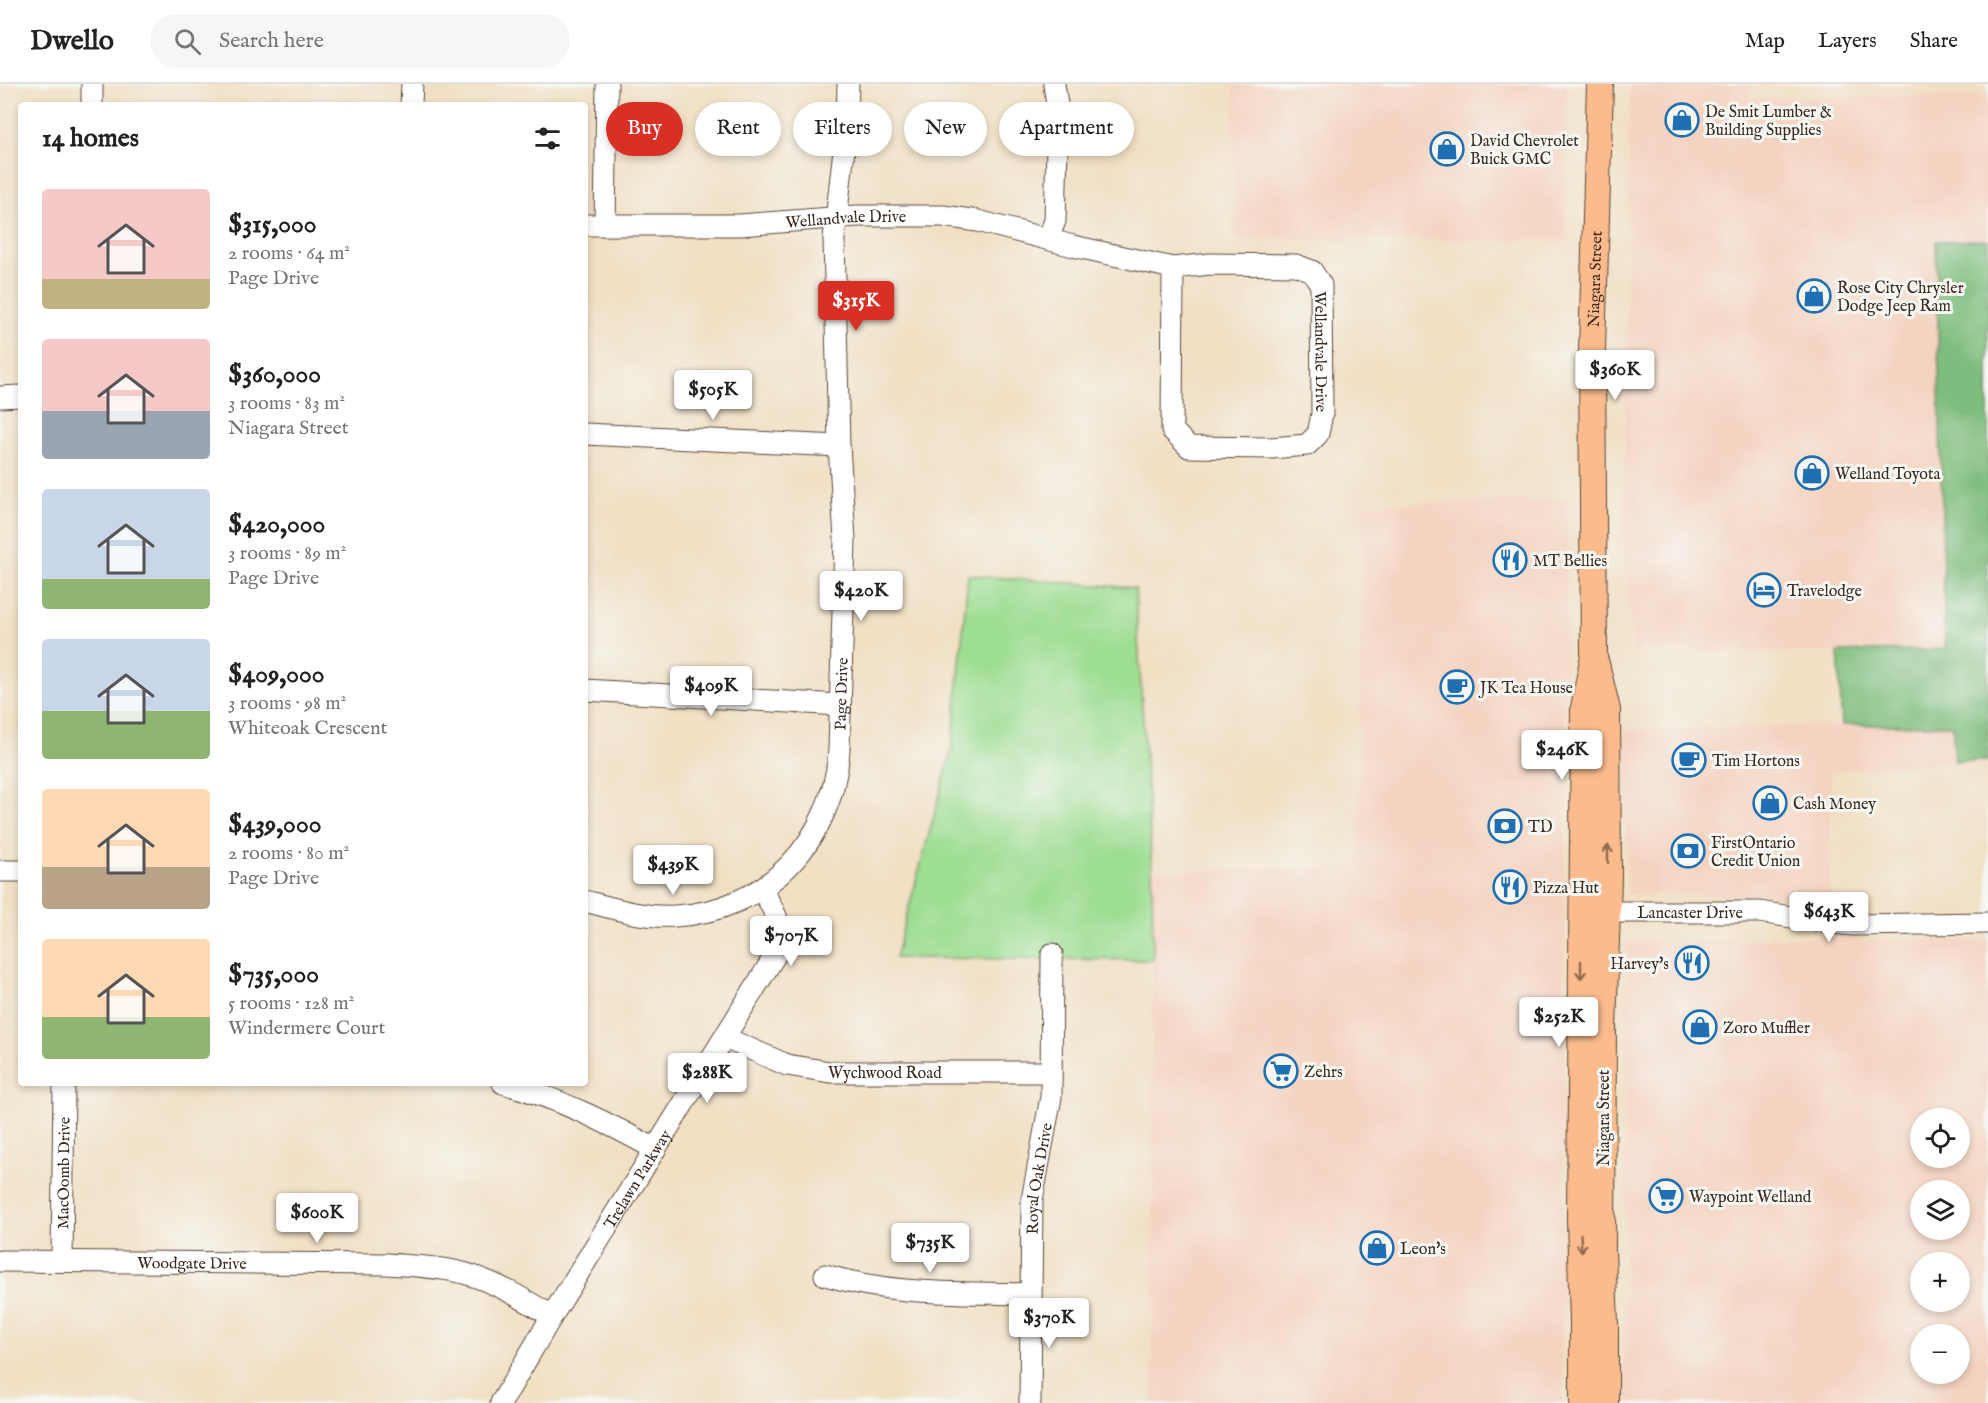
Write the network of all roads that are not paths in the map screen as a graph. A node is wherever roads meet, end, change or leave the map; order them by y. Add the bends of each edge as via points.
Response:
1 (92, 84) edge
2 (412, 84) edge
3 (607, 84) edge
4 (848, 84) edge
5 (1054, 84) edge
6 (1600, 84) edge
7 (92, 102) edge
8 (411, 102) edge
9 (836, 217) junction
10 (595, 225) edge
11 (1048, 238) junction
12 (1173, 268) junction
13 (18, 396) edge
14 (0, 397) edge
15 (588, 434) edge
16 (839, 446) junction
17 (588, 690) edge
18 (840, 705) junction
19 (0, 871) edge
20 (18, 871) edge
21 (762, 889) junction
22 (588, 902) edge
23 (1595, 912) junction
24 (1988, 923) edge
25 (1052, 954) dead end
26 (725, 1038) junction
27 (1051, 1072) junction
28 (64, 1086) edge
29 (514, 1086) edge
30 (655, 1149) junction
31 (0, 1261) edge
32 (62, 1261) junction
33 (825, 1275) dead end
34 (1031, 1294) junction
35 (552, 1316) junction
36 (501, 1403) edge
37 (1030, 1403) edge
38 (1583, 1403) edge
39 (1605, 1403) edge

1 - 7 street
2 - 8 street
3 - 10 street
4 - 9 street, Page Drive
5 - 11 street via 1058,111 1055,220
6 - 23 main road, Niagara Street via 1592,350 1594,655 1607,710
9 - 10 street, Wellandvale Drive via 740,225
9 - 11 street, Wellandvale Drive via 943,216
9 - 16 street, Page Drive
11 - 12 street, Wellandvale Drive
12 - 12 street, Wellandvale Drive via 1172,430 1189,447 1307,445 1318,434 1322,414 1321,285 1312,271 1296,264
13 - 14 street
15 - 16 street
16 - 18 street, Page Drive via 845,539
17 - 18 street
18 - 21 street, Page Drive via 836,783 826,811 798,857
19 - 20 street
21 - 22 street, Page Drive via 718,908 674,916 631,913
21 - 26 street, Trelawn Parkway via 780,925 779,949
23 - 24 street, Lancaster Drive via 1759,912 1853,925
23 -> 38 main road, Niagara Street via 1580,1220
23 - 39 main road, Niagara Street via 1603,1029
25 - 27 street, Royal Oak Drive
26 - 27 street, Wychwood Road via 787,1065 830,1072
26 - 30 street, Trelawn Parkway
27 - 34 street, Royal Oak Drive via 1051,1097 1032,1200
28 - 32 street, MacOomb Drive
29 - 30 street via 597,1117
30 - 35 street, Trelawn Parkway
31 - 32 street, Woodgate Drive
32 - 35 street, Woodgate Drive via 429,1267 469,1275
33 - 34 street via 859,1285 919,1292
34 - 37 street, Royal Oak Drive
35 - 36 street, Trelawn Parkway

